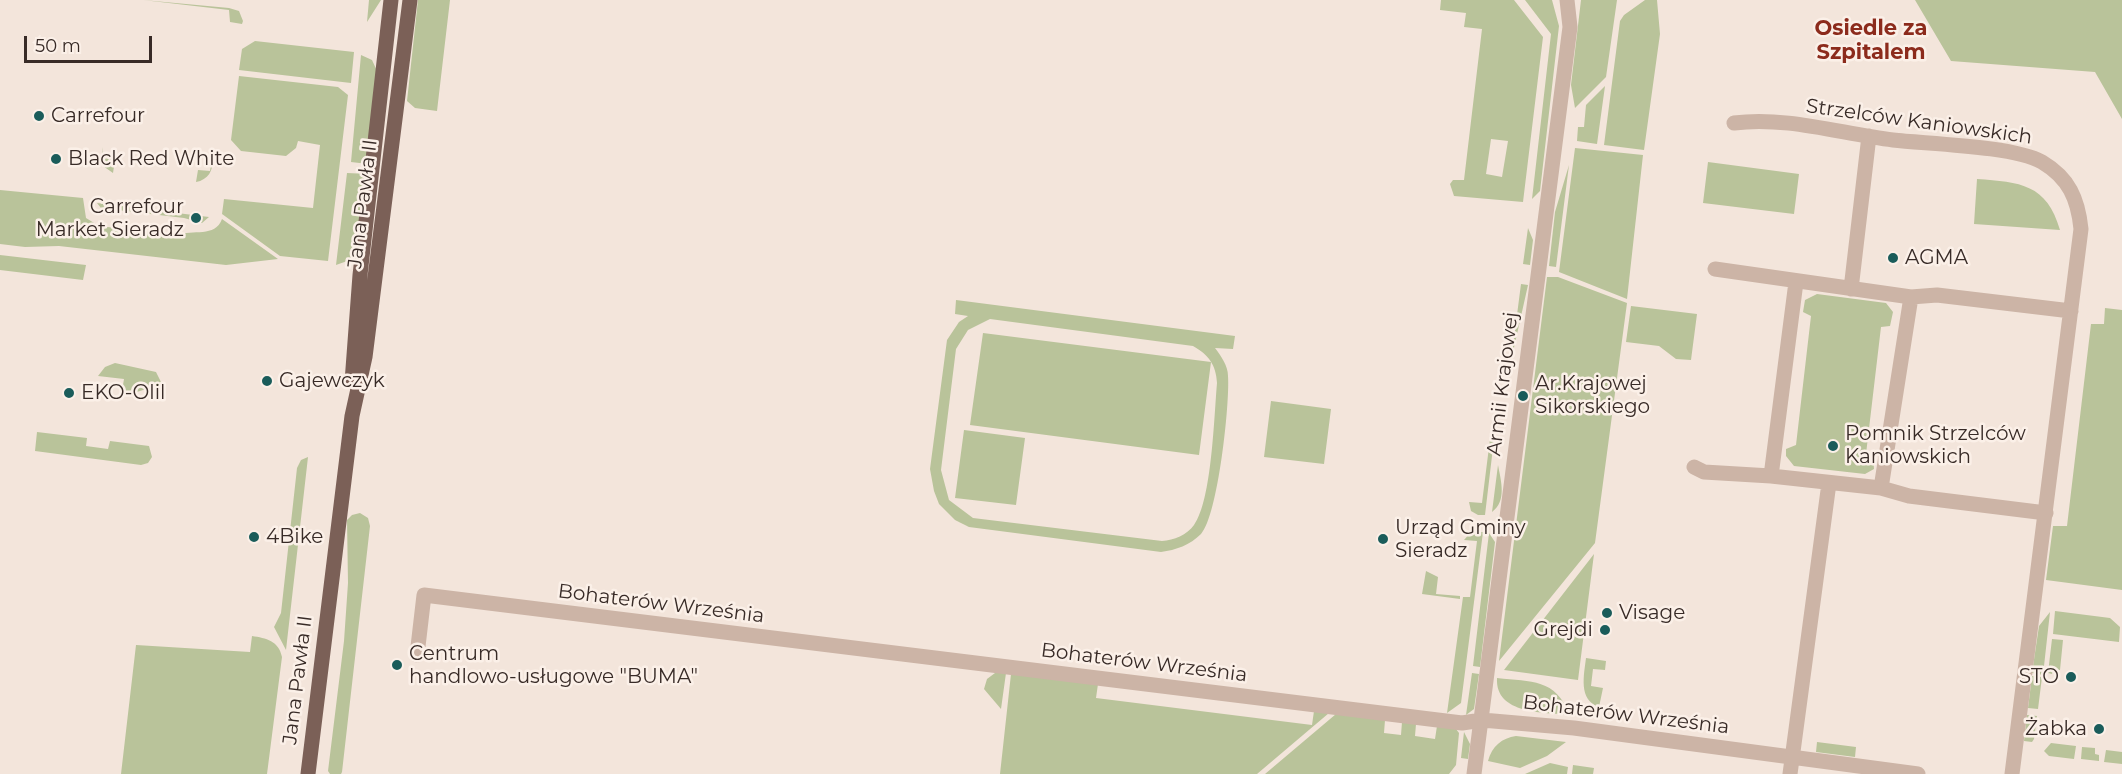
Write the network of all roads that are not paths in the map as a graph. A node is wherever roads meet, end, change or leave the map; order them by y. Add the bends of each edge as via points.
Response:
1 (391, 0) edge
2 (410, 0) edge
3 (1567, 0) edge
4 (1734, 123) dead end
5 (1869, 136) junction
6 (1715, 269) dead end
7 (1797, 282) junction
8 (1851, 289) junction
9 (1911, 297) junction
10 (2071, 311) junction
11 (352, 412) junction
12 (1694, 467) dead end
13 (1771, 476) junction
14 (1829, 483) junction
15 (1881, 488) junction
16 (2046, 513) junction
17 (417, 655) dead end
18 (1482, 720) junction
19 (1791, 758) junction
20 (308, 774) edge
21 (1474, 774) edge
22 (1790, 774) edge
23 (1918, 774) edge
24 (2012, 774) edge

1 - 11 main road, Jana Pawła II via 360,275
2 - 11 main road, Jana Pawła II via 367,348
3 - 18 street, Armii Krajowej via 1570,27
4 - 5 street, Strzelców Kaniowskich via 1796,125
5 - 8 street
5 - 10 street, Strzelców Kaniowskich via 2015,153 2040,161 2062,177 2075,199 2081,230
6 - 7 street
7 - 8 street
7 - 13 street
8 - 9 street
9 - 10 street via 1937,295
9 - 15 street
10 - 16 street, Strzelców Kaniowskich
11 - 20 main road, Jana Pawła II
12 - 13 street via 1704,472
13 - 14 street
14 - 15 street
14 - 19 street
15 - 16 street via 1909,496
16 - 24 street, Strzelców Kaniowskich
17 - 18 street, Bohaterów Września via 424,596 1462,723
18 - 19 street, Bohaterów Września via 1574,728
18 - 21 street, Armii Krajowej
19 - 22 street
19 - 23 street, Bohaterów Września

